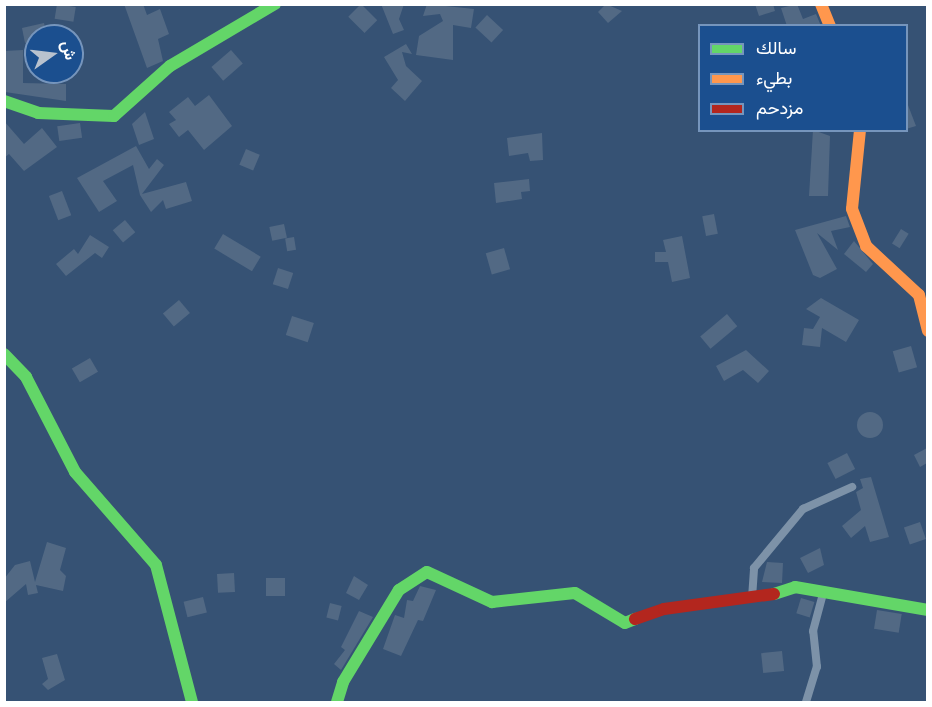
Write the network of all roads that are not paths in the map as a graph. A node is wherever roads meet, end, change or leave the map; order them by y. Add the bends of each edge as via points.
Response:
1 (275, 4) edge
2 (820, 4) edge
3 (829, 24) edge
4 (4, 101) edge
5 (860, 132) edge
6 (927, 331) edge
7 (4, 354) edge
8 (852, 487) dead end
9 (823, 593) junction
10 (752, 598) junction
11 (927, 610) edge
12 (192, 702) edge
13 (337, 702) edge
14 (806, 702) edge

1 - 4 street via 170,66 114,116 38,113
2 - 3 street
5 - 6 street via 852,209 866,246 919,295
7 - 12 street via 26,377 75,472 156,565
8 - 10 street via 802,509 754,568
9 - 10 street via 795,587
9 - 11 street
9 - 14 street via 813,631 817,667
10 - 13 street via 664,609 626,623 575,593 492,602 427,572 399,590 344,682

